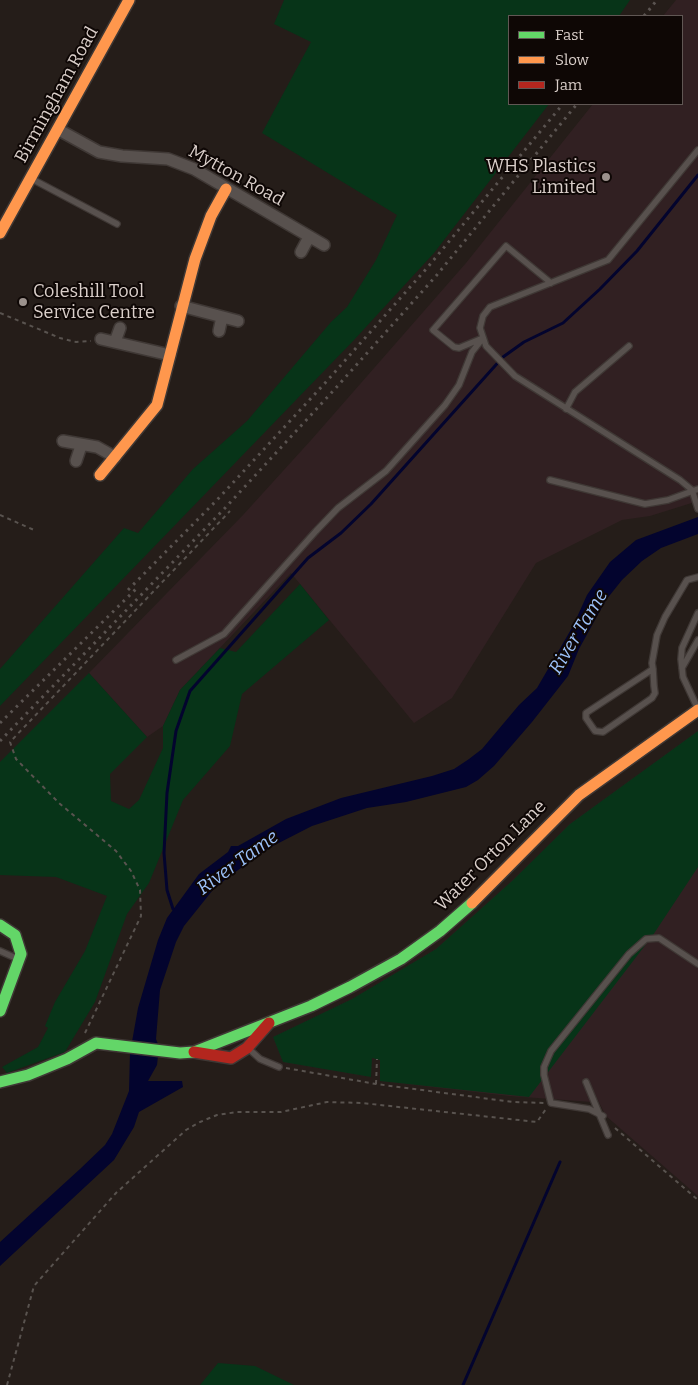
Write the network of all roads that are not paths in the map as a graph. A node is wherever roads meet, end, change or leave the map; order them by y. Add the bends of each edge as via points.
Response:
1 (130, 0) edge
2 (59, 130) junction
3 (698, 150) edge
4 (30, 178) junction
5 (226, 189) junction
6 (117, 224) dead end
7 (0, 233) edge
8 (309, 237) junction
9 (324, 245) dead end
10 (301, 252) dead end
11 (551, 283) junction
12 (181, 306) junction
13 (222, 317) junction
14 (238, 321) dead end
15 (120, 328) dead end
16 (218, 331) dead end
17 (483, 338) junction
18 (101, 339) road end
19 (115, 342) junction
20 (628, 346) dead end
21 (170, 355) junction
22 (566, 409) junction
23 (63, 442) dead end
24 (81, 446) junction
25 (116, 457) junction
26 (76, 461) dead end
27 (100, 475) dead end
28 (550, 480) dead end
29 (695, 489) edge
30 (698, 509) edge
31 (698, 577) edge
32 (698, 613) edge
33 (698, 640) edge
34 (176, 660) dead end
35 (682, 668) junction
36 (653, 669) junction
37 (698, 710) edge
38 (0, 925) edge
39 (0, 951) edge
40 (20, 960) junction
41 (698, 964) edge
42 (0, 1011) edge
43 (270, 1021) junction
44 (232, 1036) junction
45 (247, 1048) junction
46 (194, 1052) junction
47 (279, 1066) road end
48 (0, 1082) edge
49 (586, 1082) dead end
50 (602, 1115) junction
51 (608, 1135) dead end

1 - 2 street, Birmingham Road
2 - 4 street, Birmingham Road
2 - 5 street, Mytton Road via 99,152 168,158
3 - 11 lane via 608,260
4 - 6 lane
4 - 7 street, Birmingham Road
5 - 8 street, Mytton Road
5 - 12 street via 211,216
8 - 9 street, Mytton Road
8 - 10 street
11 - 17 lane via 490,307 480,328
11 - 17 lane via 506,246 433,330 459,348
12 - 13 street
12 - 21 street
13 - 14 street
13 - 16 street
15 - 19 street
17 - 22 lane via 496,358 511,372
17 - 34 lane via 472,352 454,393 386,471 330,517 224,634
18 - 19 street
19 - 21 street
20 - 22 lane via 575,392
21 - 25 street via 157,405
22 - 29 lane
23 - 24 street
24 - 25 street via 97,447
24 - 26 street
25 - 27 street
28 - 29 lane via 645,504 668,500
29 - 30 lane
31 - 36 lane via 687,580 665,617 654,646
32 - 35 lane via 682,648
33 - 35 lane
35 - 37 lane
36 - 36 lane via 655,693 652,698 603,732 595,731 586,713
37 - 43 street, Water Orton Lane via 579,795 477,899 440,931 401,959 350,987
38 - 40 street via 19,941
39 - 40 lane
40 - 42 street
41 - 50 lane via 659,938 646,939 590,1001 551,1051 544,1067 551,1103
43 - 44 street, Water Orton Lane
43 - 45 street, Water Orton Lane
44 - 45 lane
44 - 46 street, Water Orton Lane
45 - 46 street, Water Orton Lane via 231,1058
45 - 47 lane via 260,1059
46 - 48 street, Water Orton Lane via 180,1054 96,1043 28,1075
49 - 50 lane
50 - 51 lane

